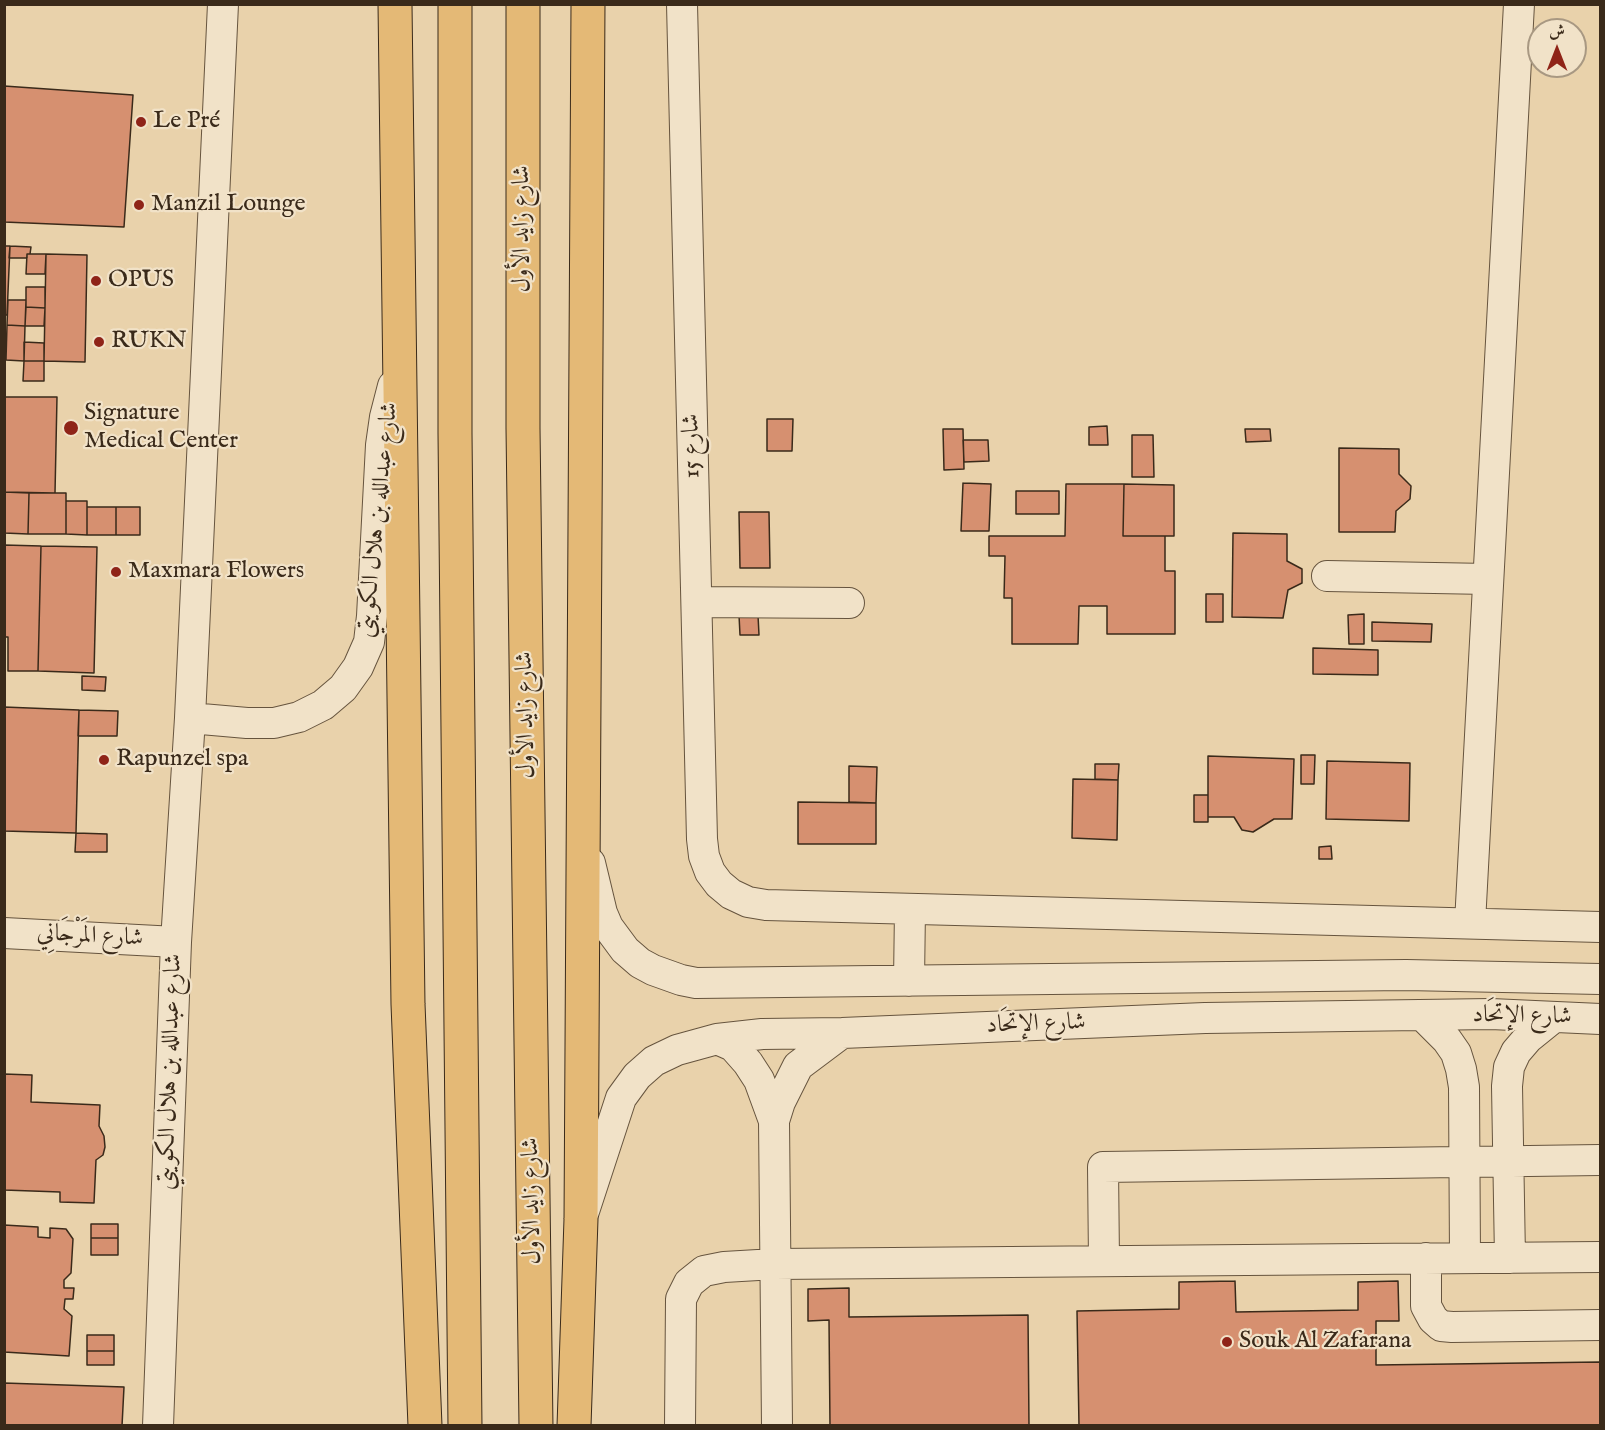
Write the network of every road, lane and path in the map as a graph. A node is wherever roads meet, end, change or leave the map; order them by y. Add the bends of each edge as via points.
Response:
1 (223, 4) edge
2 (395, 4) edge
3 (455, 4) edge
4 (523, 4) edge
5 (588, 4) edge
6 (682, 4) edge
7 (1519, 4) edge
8 (400, 363) junction
9 (1327, 576) dead end
10 (1488, 579) junction
11 (696, 602) junction
12 (849, 603) dead end
13 (190, 718) junction
14 (584, 841) junction
15 (910, 909) junction
16 (1470, 923) junction
17 (1600, 927) edge
18 (6, 939) edge
19 (176, 942) junction
20 (1600, 979) edge
21 (909, 981) junction
22 (1422, 1015) junction
23 (1554, 1017) junction
24 (1600, 1019) edge
25 (842, 1033) junction
26 (717, 1039) junction
27 (774, 1121) junction
28 (1600, 1160) edge
29 (1508, 1161) junction
30 (1464, 1162) junction
31 (581, 1219) junction
32 (1465, 1257) junction
33 (1510, 1257) junction
34 (1600, 1257) edge
35 (1426, 1258) junction
36 (1104, 1261) junction
37 (775, 1264) junction
38 (1600, 1325) edge
39 (158, 1425) edge
40 (425, 1425) edge
41 (465, 1425) edge
42 (536, 1425) edge
43 (574, 1425) edge
44 (680, 1425) edge
45 (777, 1425) edge

1 - 13 street, شارع عبدالله بن هلال الكويتي
2 - 8 main road
3 - 41 main road via 455,433
4 - 42 main road, شارع زايد الأول via 523,428
5 - 14 main road
6 - 11 street, شارع 15
7 - 10 street
8 - 13 street, شارع عبدالله بن هلال الكويتي via 384,426 369,642 358,667 336,694 299,717 274,723
8 - 40 main road via 408,1004
9 - 10 street
10 - 16 street
11 - 12 street
11 - 15 street, شارع 15 via 702,839 710,872 731,894 748,902
13 - 19 street, شارع عبدالله بن هلال الكويتي
14 - 21 street, شارع الإتحَاد via 608,927 625,950 653,970 681,980 713,984
14 - 31 main road
15 - 16 street
15 - 21 street
16 - 17 street
18 - 19 street, شارع المَرْجَانِي
19 - 39 street, شارع عبدالله بن هلال الكويتي
20 - 21 street, شارع الإتحَاد via 1406,975
22 - 23 street, شارع الإتحَاد
22 - 25 street, شارع الإتحَاد via 1205,1018
22 - 30 street via 1447,1040 1461,1069
23 - 24 street, شارع الإتحَاد
23 - 29 street via 1528,1038 1509,1067
25 - 26 street, شارع الإتحَاد
25 - 27 street via 798,1066
26 - 27 street via 733,1046 748,1063 759,1080
26 - 31 street, شارع الإتحَاد via 677,1050 654,1061 637,1076 621,1098
27 - 37 street
28 - 29 street
29 - 30 street
29 - 33 street
30 - 32 street
30 - 36 street via 1103,1167
31 - 43 main road
32 - 33 street
32 - 35 street
33 - 34 street
35 - 36 street
35 - 38 street via 1426,1306 1441,1326
36 - 37 street
37 - 44 street via 704,1271 688,1283 681,1299
37 - 45 street

